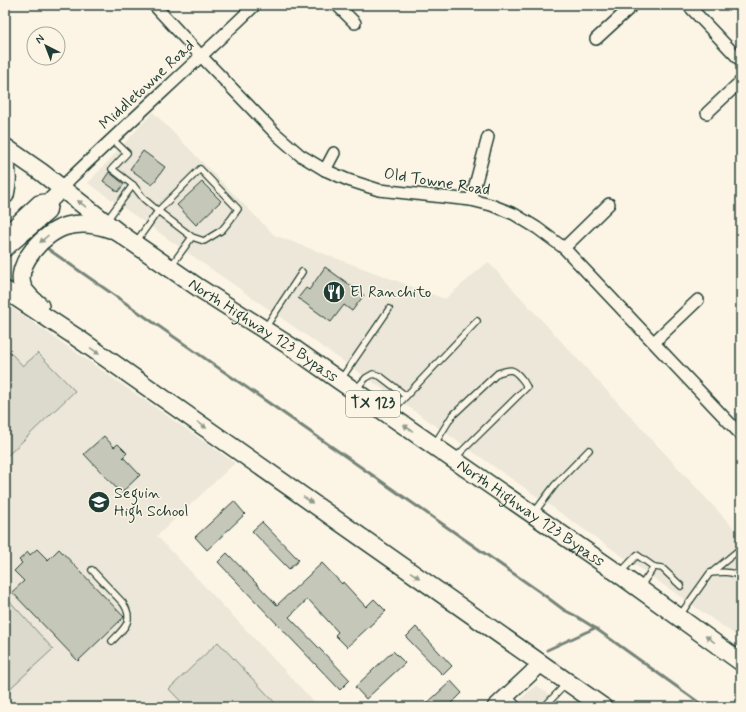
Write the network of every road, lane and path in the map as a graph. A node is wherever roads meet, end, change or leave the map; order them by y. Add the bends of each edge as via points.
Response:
1 (154, 5) edge
2 (255, 5) edge
3 (337, 5) edge
4 (633, 5) edge
5 (688, 5) edge
6 (355, 23) dead end
7 (596, 39) dead end
8 (202, 57) junction
9 (741, 61) edge
10 (741, 82) edge
11 (707, 113) dead end
12 (488, 137) dead end
13 (112, 139) junction
14 (5, 147) edge
15 (334, 153) dead end
16 (5, 165) edge
17 (325, 170) junction
18 (133, 185) junction
19 (62, 188) junction
20 (5, 196) edge
21 (471, 200) junction
22 (50, 201) junction
23 (609, 204) dead end
24 (158, 211) junction
25 (106, 222) junction
26 (120, 233) junction
27 (5, 235) edge
28 (192, 237) junction
29 (135, 243) junction
30 (564, 248) junction
31 (5, 249) edge
32 (170, 268) junction
33 (302, 272) dead end
34 (5, 290) edge
35 (698, 300) dead end
36 (389, 308) dead end
37 (477, 321) dead end
38 (264, 330) junction
39 (76, 337) junction
40 (654, 342) junction
41 (340, 381) junction
42 (355, 391) junction
43 (406, 396) junction
44 (388, 414) junction
45 (741, 435) edge
46 (434, 446) junction
47 (588, 450) dead end
48 (453, 459) junction
49 (532, 514) junction
50 (741, 548) edge
51 (654, 567) junction
52 (92, 570) dead end
53 (710, 573) junction
54 (619, 574) junction
55 (741, 577) edge
56 (681, 586) dead end
57 (639, 589) junction
58 (679, 617) junction
59 (112, 641) dead end
60 (741, 662) edge
61 (541, 664) junction
62 (567, 682) junction
63 (508, 695) junction
64 (495, 707) edge
65 (519, 707) edge
66 (544, 707) edge
67 (603, 707) edge

1 - 8 street, Old Towne Road
2 - 8 street, Middletowne Road
3 - 6 street
4 - 7 street
5 - 9 street
8 - 13 street, Middletowne Road
8 - 17 street, Old Towne Road via 276,134 300,155
10 - 11 street
12 - 21 street
13 - 18 lane via 127,153 112,170
13 - 19 street, Middletowne Road
14 - 19 main road, North Highway 123 Bypass / TX 123
15 - 17 street
16 - 20 main road via 8,183
17 - 21 street, Old Towne Road via 379,190
18 - 24 lane
18 - 25 lane
19 - 22 street
25 -> 19 main road, North Highway 123 Bypass / TX 123
21 - 30 street, Old Towne Road via 514,214
22 - 27 street via 39,203
22 - 31 street via 48,212
23 - 30 street
24 - 28 lane
24 - 28 lane via 200,169 238,209 222,230 204,241
24 - 29 lane
25 - 26 main road, North Highway 123 Bypass / TX 123
26 - 29 main road, North Highway 123 Bypass / TX 123
26 -> 39 main road via 91,224 66,226 51,233 40,243 24,265 21,276 23,288
28 - 32 lane
29 - 32 main road, North Highway 123 Bypass / TX 123
30 - 40 street, Old Towne Road
32 - 38 main road, North Highway 123 Bypass / TX 123
33 - 38 lane
34 - 39 main road
35 - 40 street
36 - 41 lane
37 - 43 lane
38 - 41 main road, North Highway 123 Bypass / TX 123
39 -> 61 main road
40 - 45 street, Old Towne Road
41 - 42 main road, North Highway 123 Bypass / TX 123
42 - 43 lane via 373,374 380,376
42 - 44 main road, North Highway 123 Bypass / TX 123
43 - 44 lane
46 -> 44 main road, North Highway 123 Bypass / TX 123
46 - 48 main road, North Highway 123 Bypass / TX 123
46 - 48 lane via 452,416 498,373 515,371 526,386
47 - 49 lane
48 - 49 main road, North Highway 123 Bypass / TX 123
49 - 54 main road, North Highway 123 Bypass / TX 123
50 - 53 lane
51 - 54 lane via 637,555
51 - 56 lane via 662,568
51 - 57 lane
52 - 59 lane via 127,609 127,624
53 - 55 lane via 725,572
53 - 58 lane
54 - 57 main road, North Highway 123 Bypass / TX 123
57 - 58 main road, North Highway 123 Bypass / TX 123
60 -> 58 main road, North Highway 123 Bypass / TX 123
61 - 62 main road
61 - 63 street
62 - 66 lane
62 - 67 main road
63 - 64 street
63 - 65 lane

